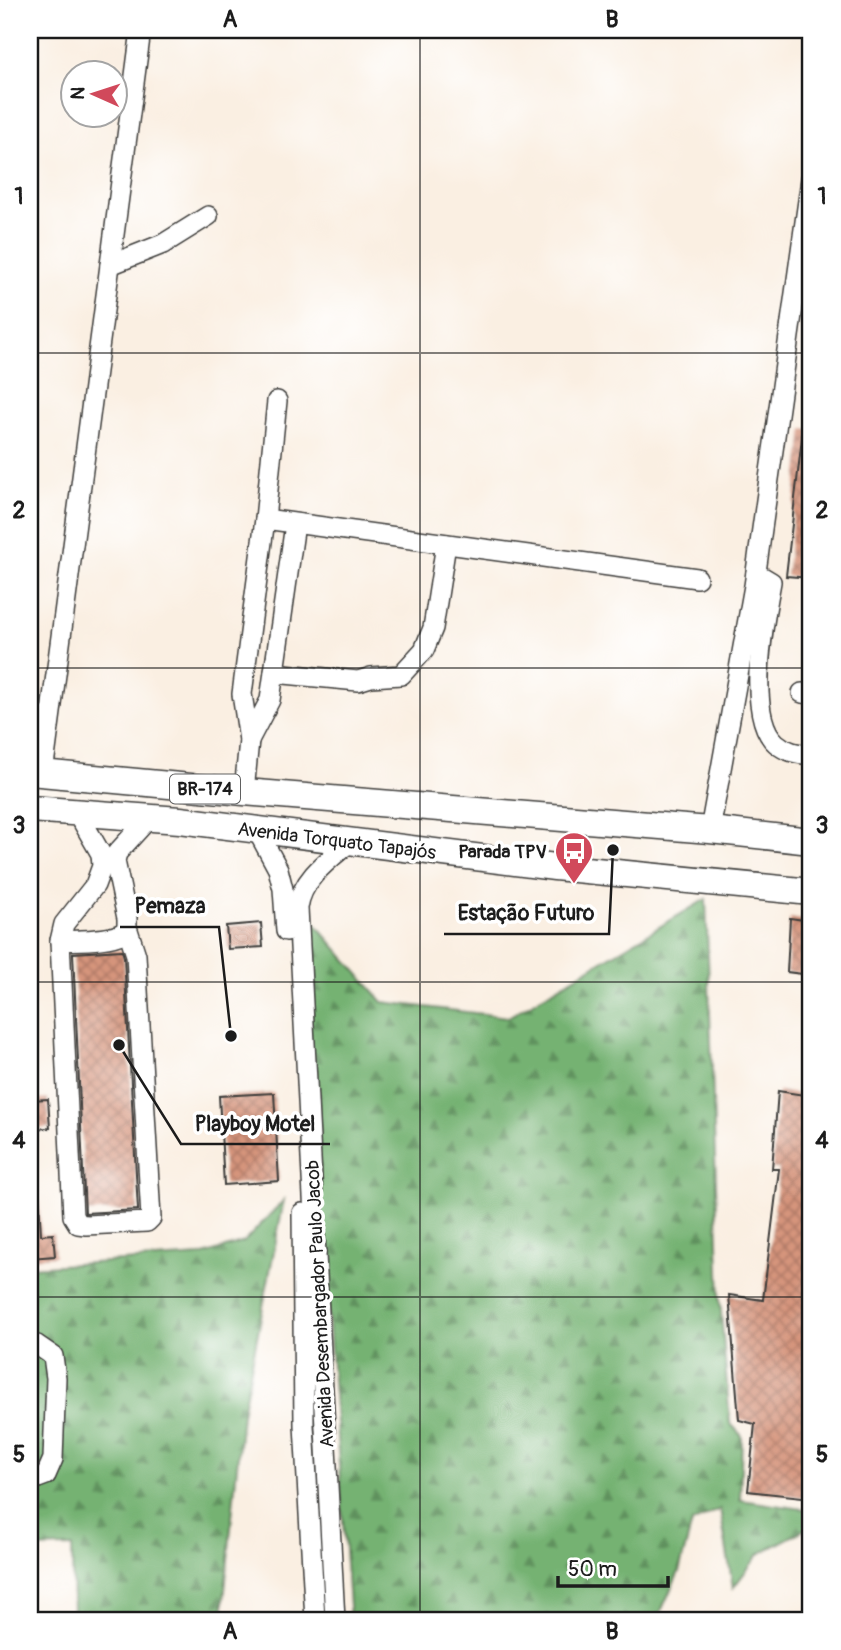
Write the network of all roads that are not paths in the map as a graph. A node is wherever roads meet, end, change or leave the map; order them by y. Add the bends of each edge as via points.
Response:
1 (141, 30) edge
2 (811, 180) edge
3 (208, 216) dead end
4 (110, 265) junction
5 (277, 401) dead end
6 (265, 519) junction
7 (295, 524) junction
8 (446, 544) junction
9 (756, 573) junction
10 (697, 578) dead end
11 (274, 673) junction
12 (250, 740) junction
13 (811, 755) edge
14 (36, 772) edge
15 (244, 792) junction
16 (48, 809) edge
17 (149, 818) junction
18 (257, 830) junction
19 (710, 830) junction
20 (351, 841) junction
21 (811, 841) edge
22 (811, 892) edge
23 (127, 927) junction
24 (60, 941) junction
25 (30, 1343) edge
26 (306, 1468) junction
27 (327, 1468) junction
28 (30, 1481) edge
29 (315, 1620) edge
30 (335, 1620) edge

1 - 4 street
2 - 9 street
3 - 4 street via 163,244
4 - 14 street
5 - 6 street
6 - 7 street
6 - 12 street via 242,694
7 - 8 street
7 - 11 street
8 - 10 street
8 - 11 street via 433,628 425,650 401,675 358,681
9 - 13 street via 771,582 760,651 763,723 774,742 789,752
9 - 19 street
11 - 12 street via 270,700
12 - 15 street
14 - 15 highway, Avenida Torquato Tapajós / BR-174
15 - 19 highway, Avenida Torquato Tapajós / BR-174
16 - 17 highway, Avenida Torquato Tapajós / BR-174
16 - 24 street via 101,854 95,885 64,925
17 - 18 highway, Avenida Torquato Tapajós / BR-174
17 - 23 street via 115,861
18 - 20 highway, Avenida Torquato Tapajós / BR-174
18 - 26 street, Avenida Desembargador Paulo Jacob via 283,889 302,1199
19 - 21 highway, Avenida Torquato Tapajós / BR-174
20 - 22 highway, Avenida Torquato Tapajós / BR-174
20 - 27 street, Avenida Desembargador Paulo Jacob via 309,881 298,908
23 - 24 street via 111,937
23 - 24 street via 136,955 152,1211 147,1222 86,1225 78,1224 73,1216
25 - 28 street via 53,1356 56,1378 52,1459 46,1475
26 - 27 street
26 - 29 street, Avenida Desembargador Paulo Jacob
27 - 30 street, Avenida Desembargador Paulo Jacob

